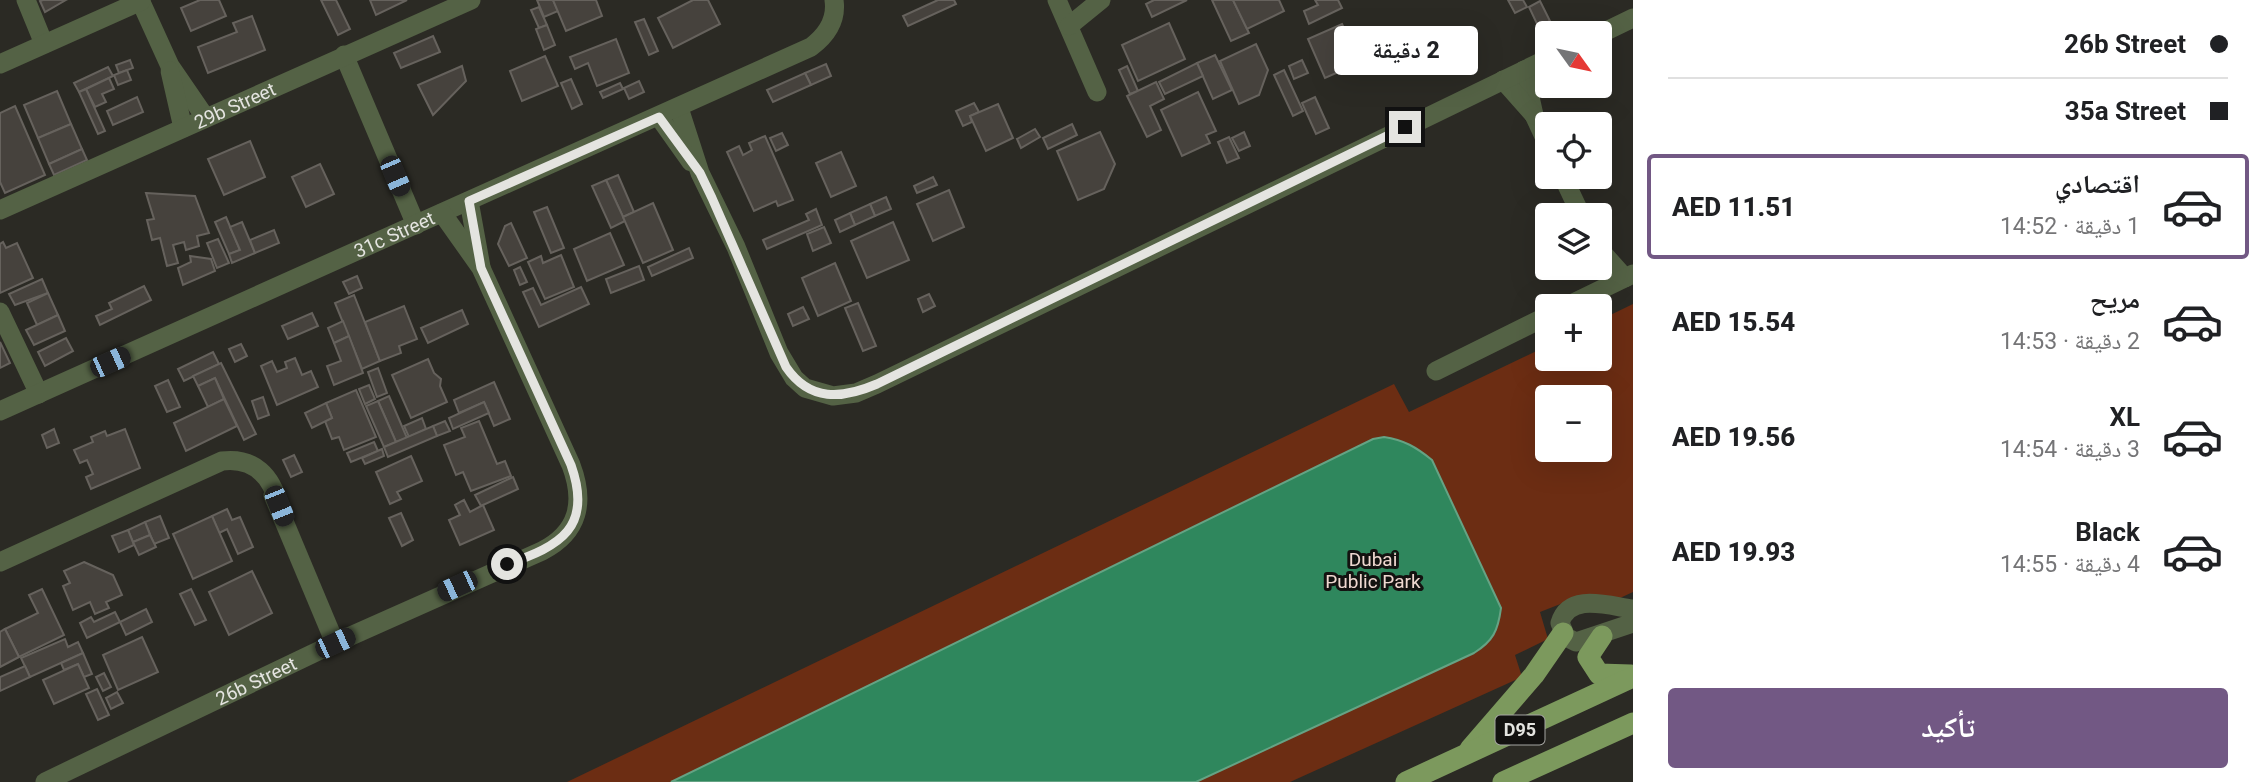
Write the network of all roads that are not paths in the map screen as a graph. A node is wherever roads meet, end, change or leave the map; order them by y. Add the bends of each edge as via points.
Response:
1 (26, 0) edge
2 (141, 0) edge
3 (471, 0) edge
4 (834, 0) edge
5 (1057, 0) edge
6 (1101, 0) edge
7 (1633, 18) edge
8 (1069, 26) junction
9 (1612, 28) edge
10 (44, 44) junction
11 (344, 55) junction
12 (0, 64) edge
13 (1535, 65) edge
14 (170, 66) junction
15 (1524, 70) junction
16 (1503, 80) junction
17 (1097, 92) dead end
18 (679, 108) junction
19 (1534, 115) joint
20 (205, 117) junction
21 (659, 117) junction
22 (183, 128) junction
23 (700, 173) junction
24 (469, 201) junction
25 (0, 211) edge
26 (442, 213) junction
27 (416, 225) junction
28 (1612, 261) edge
29 (481, 268) junction
30 (1629, 276) edge
31 (1604, 280) edge
32 (1606, 287) junction
33 (1592, 294) edge
34 (0, 312) edge
35 (1535, 322) edge
36 (1436, 371) dead end
37 (39, 394) junction
38 (0, 411) edge
39 (0, 562) edge
40 (1633, 609) edge
41 (1633, 622) edge
42 (1563, 633) junction
43 (1601, 636) junction
44 (335, 643) junction
45 (1633, 676) edge
46 (1633, 723) edge
47 (1464, 755) junction
48 (45, 782) edge
49 (1406, 782) edge
50 (1503, 782) edge

1 - 10 street
2 - 10 street
2 - 14 street
3 - 11 street, 29b Street
4 - 18 street, 31c Street via 832,23 811,47
5 - 8 street
6 - 8 street
7 - 9 street
8 - 17 street
10 - 12 street
11 - 20 street, 29b Street
11 - 27 street
13 - 15 street
14 - 20 street
14 - 22 street
15 - 16 street
15 - 19 street
16 - 19 street
16 - 23 street via 877,384 844,395 805,388 786,367
18 - 21 street, 31c Street
18 - 23 street
20 - 22 street, 29b Street
21 - 23 street
21 - 24 street, 31c Street
22 - 25 street, 29b Street
24 - 26 street, 31c Street
24 - 29 street, 26b Street
26 - 27 street, 31c Street
26 - 29 street, 26b Street
27 - 37 street, 31c Street
28 - 30 street
29 - 44 street, 26b Street via 564,450 578,486 578,513 556,544
30 - 32 street
31 - 32 street
32 - 33 street
34 - 37 street
35 - 36 street
37 - 38 street, 31c Street
39 - 44 street via 232,459 256,466 271,482
40 - 42 street via 1577,604 1563,614
41 - 43 street
42 - 43 street via 1576,642
42 - 47 main road via 1533,677
43 - 45 main road via 1588,656 1593,668 1607,676
44 - 48 street, 26b Street
45 - 47 main road, D95
46 - 50 main road, D95
47 - 49 main road, D95

